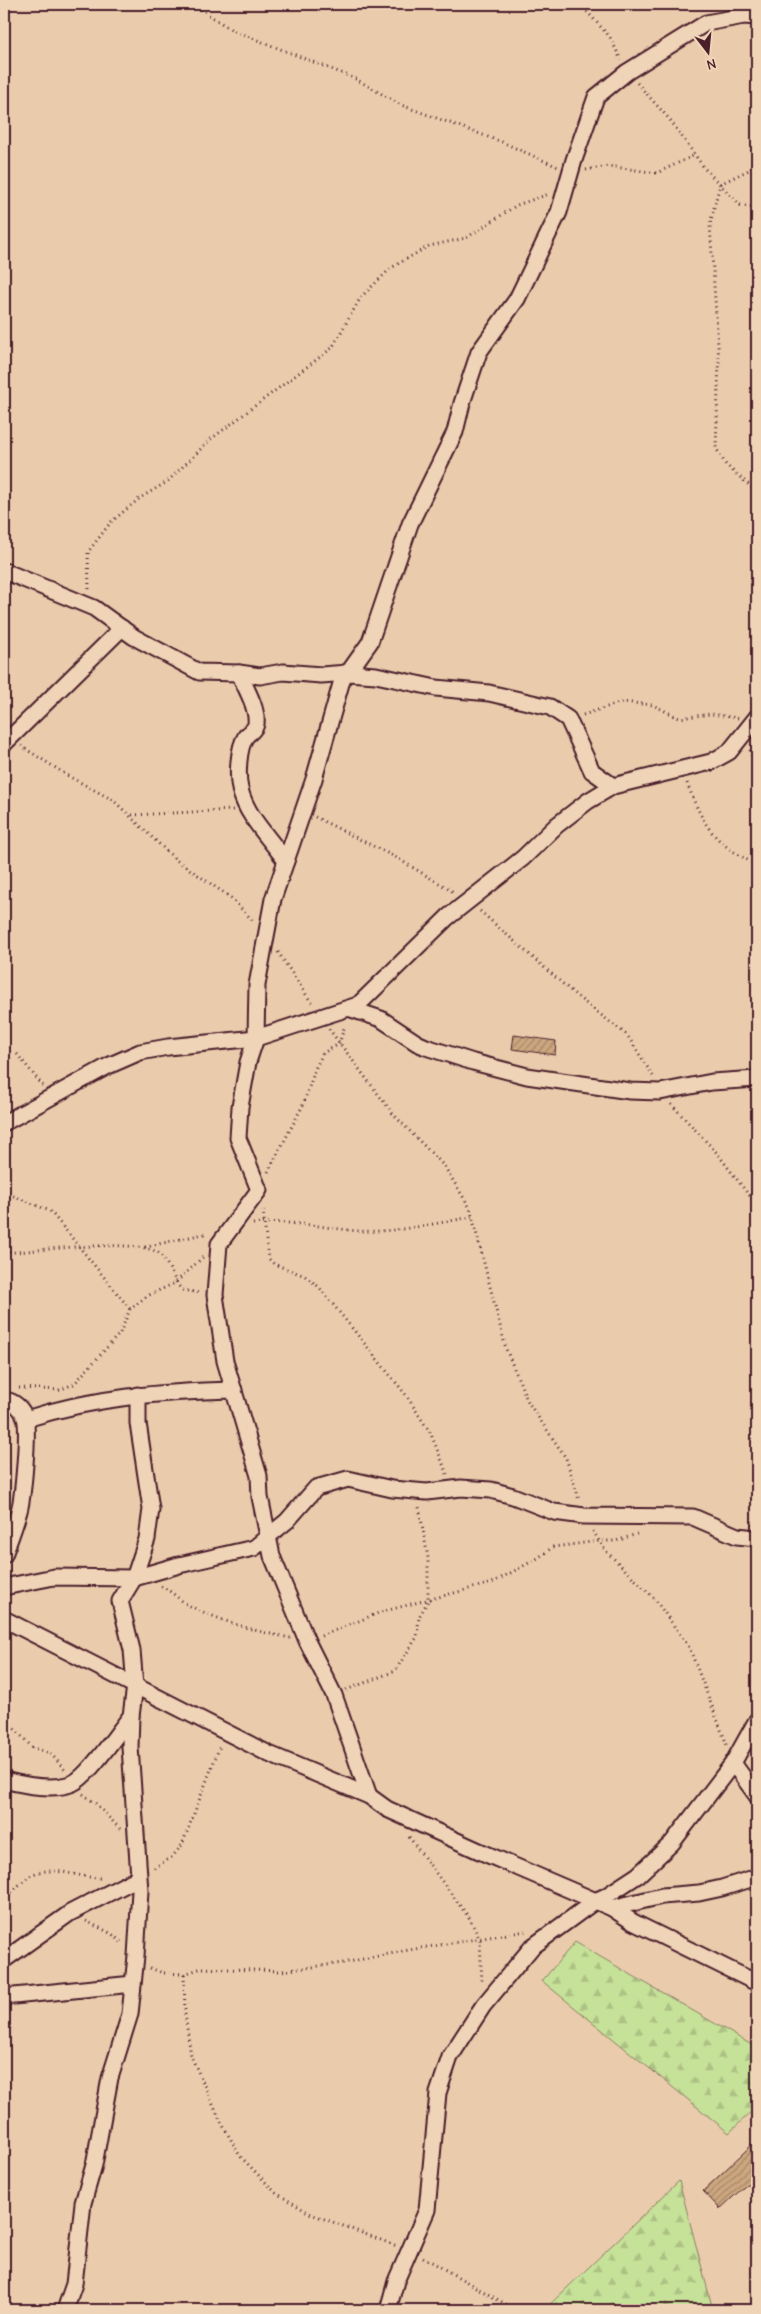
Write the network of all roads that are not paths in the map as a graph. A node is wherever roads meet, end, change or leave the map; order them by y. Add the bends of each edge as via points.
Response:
1 (757, 17) edge
2 (4, 571) edge
3 (122, 628) junction
4 (239, 672) junction
5 (346, 673) junction
6 (750, 722) edge
7 (7, 741) edge
8 (613, 786) junction
9 (286, 861) junction
10 (349, 1009) junction
11 (256, 1038) junction
12 (757, 1079) edge
13 (4, 1123) edge
14 (234, 1390) junction
15 (8, 1395) edge
16 (138, 1395) junction
17 (26, 1419) junction
18 (269, 1537) junction
19 (757, 1538) edge
20 (4, 1555) edge
21 (134, 1578) junction
22 (4, 1587) edge
23 (4, 1619) edge
24 (136, 1686) junction
25 (131, 1716) junction
26 (757, 1720) edge
27 (734, 1763) junction
28 (4, 1780) edge
29 (369, 1796) junction
30 (757, 1796) edge
31 (757, 1877) edge
32 (138, 1878) junction
33 (594, 1901) junction
34 (612, 1908) junction
35 (4, 1960) edge
36 (757, 1983) edge
37 (133, 1984) junction
38 (4, 1997) edge
39 (65, 2310) edge
40 (388, 2310) edge

1 - 5 street via 744,16 706,23 627,72 596,97 559,212 517,299 479,352 455,432 410,524 370,642
2 - 3 street via 94,608
3 - 4 street via 191,669
3 - 7 street
4 - 5 street via 260,676 283,672 321,676
4 - 9 street via 253,706 256,724 246,737 241,752 240,789 250,811
5 - 8 street via 376,675 436,688 468,689 550,707 568,719 592,771
5 - 9 street
6 - 8 street via 729,752 711,762
8 - 10 street via 557,825 523,858 468,900 416,947 365,1000
9 - 11 street via 273,899 257,985
10 - 11 street
10 - 12 street via 380,1019 417,1043 527,1076 630,1091 660,1092 712,1082
11 - 13 street via 140,1052
11 - 14 street via 248,1062 238,1138 258,1190 218,1244 215,1295 225,1361
14 - 16 street
14 - 18 street via 259,1476
15 - 17 street
16 - 17 street via 102,1399
16 - 21 street via 138,1423 151,1509 147,1539
17 - 20 street via 20,1509
18 - 19 street via 316,1488 348,1479 392,1489 427,1492 491,1490 554,1512 584,1516 693,1517 737,1536
18 - 21 street via 254,1548
18 - 29 street via 272,1556 307,1641 334,1695
21 - 22 street via 54,1578
21 - 24 street via 120,1601 132,1650
23 - 24 street
24 - 25 street
24 - 29 street via 269,1754
25 - 28 street via 90,1768 73,1783 52,1787
25 - 32 street
26 - 27 street
27 - 30 street
27 - 33 street via 672,1843 638,1875
29 - 33 street via 387,1809
31 - 34 street via 722,1888
32 - 35 street via 70,1913
32 - 37 street via 140,1891
33 - 34 street
33 - 40 street via 532,1947 483,2006 450,2057 438,2093 427,2210 396,2281
34 - 36 street via 633,1922
37 - 38 street
37 - 39 street via 130,2014 110,2078 94,2165 83,2203 74,2284

